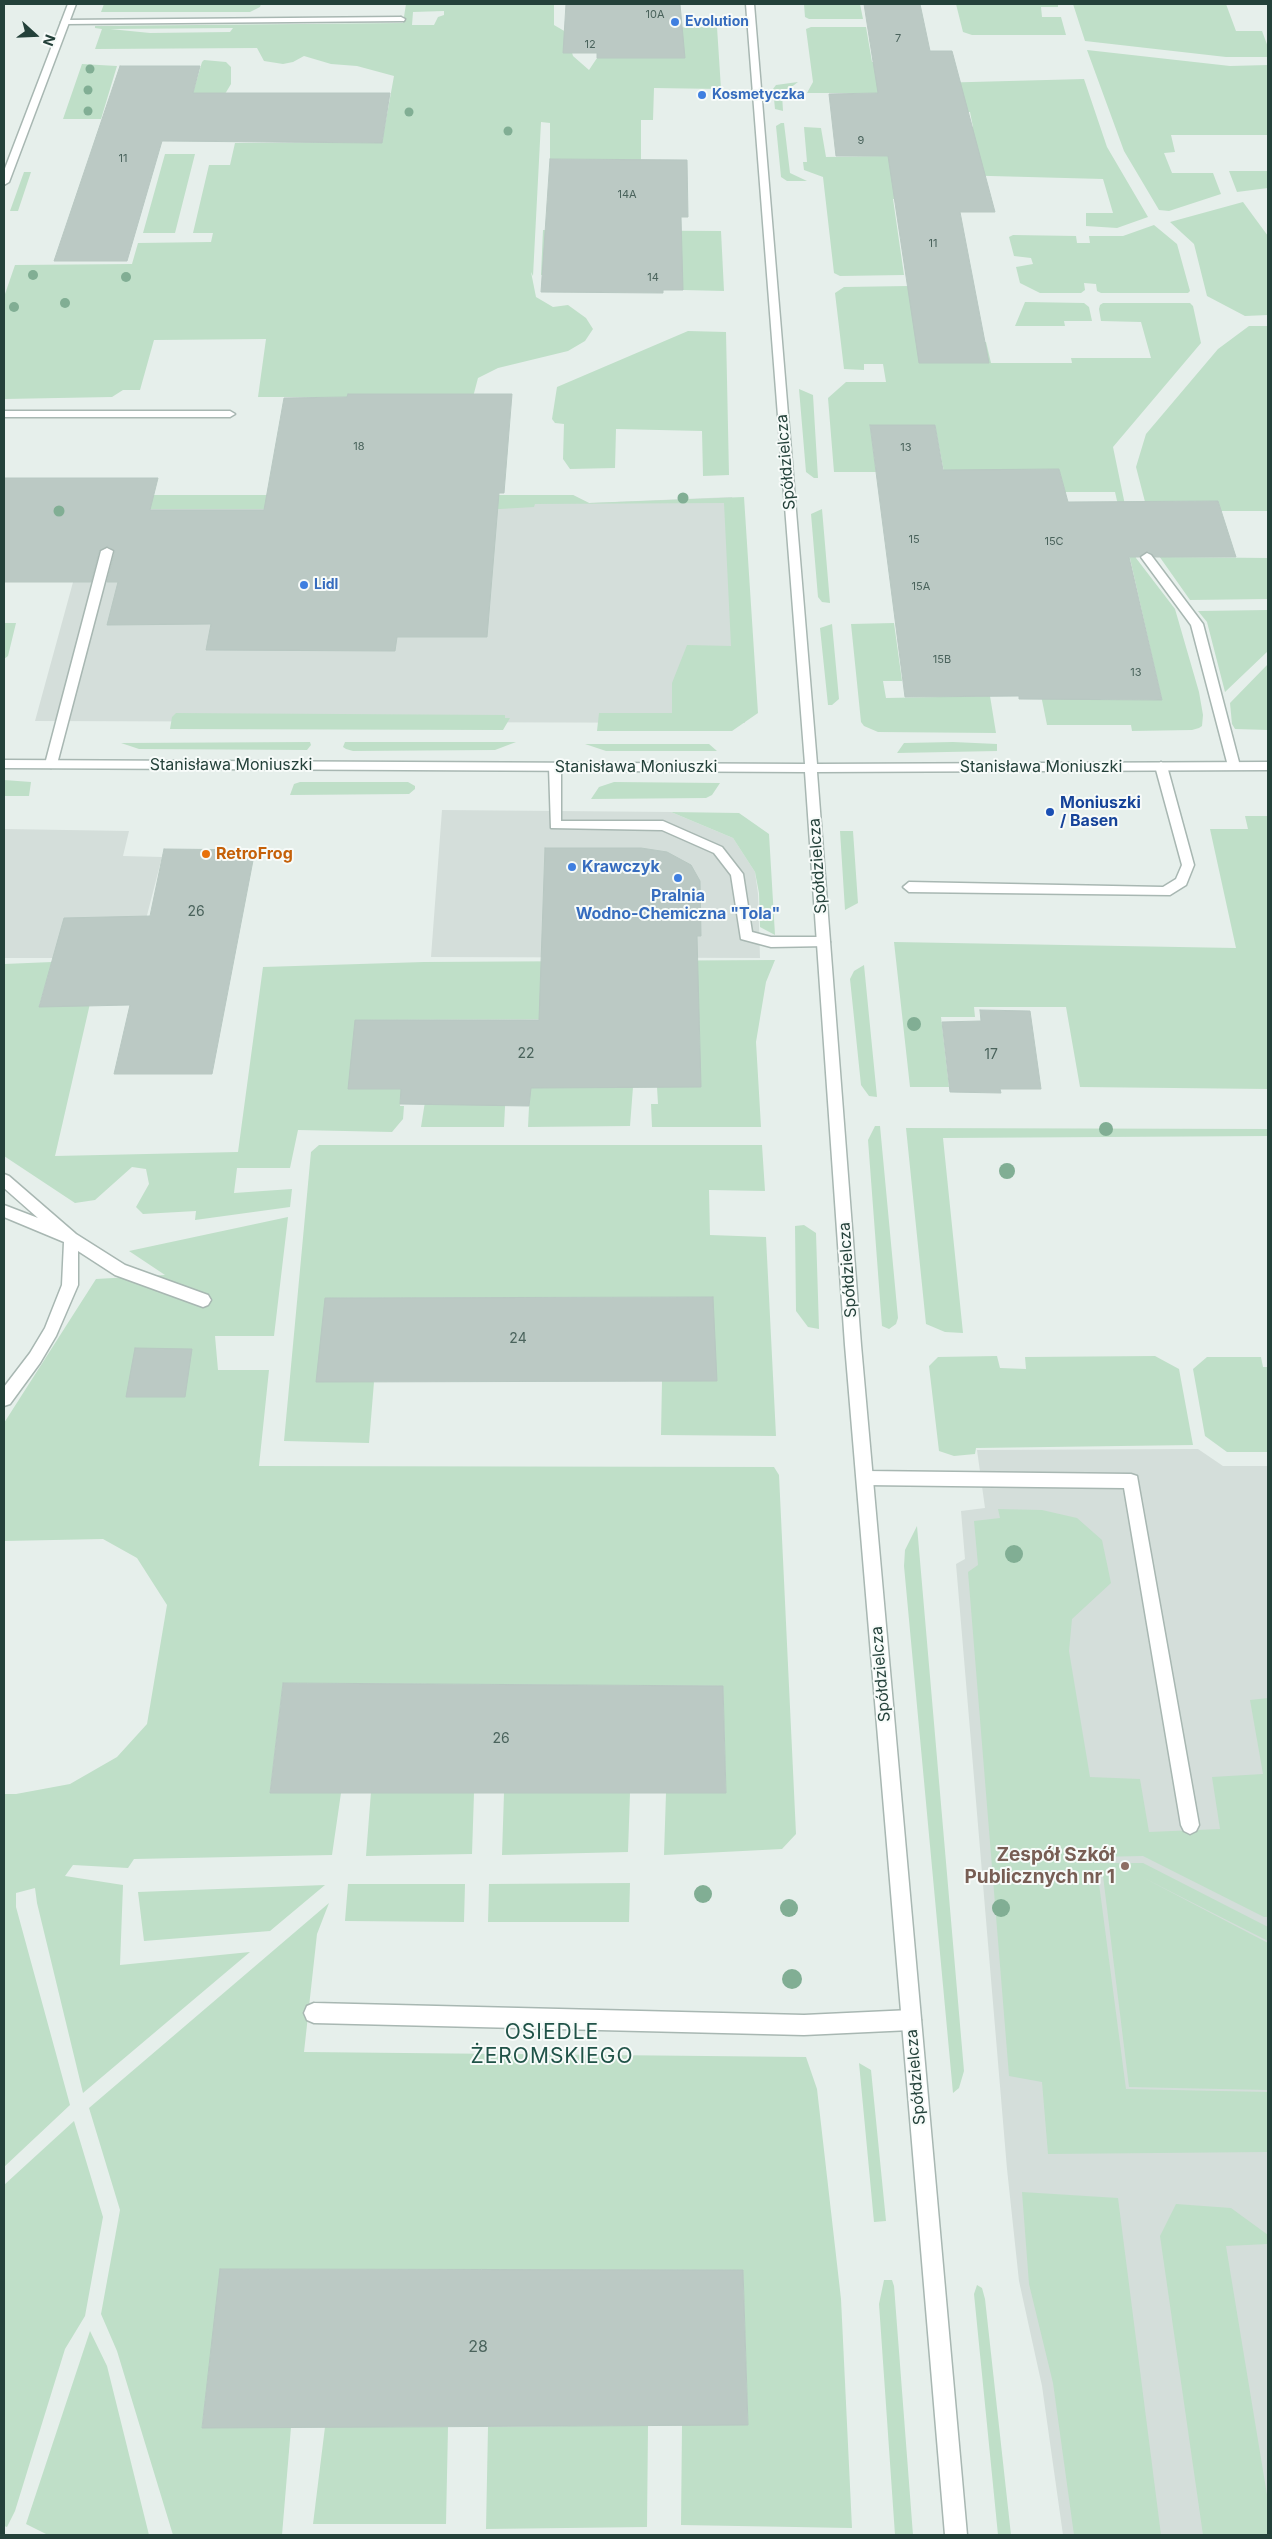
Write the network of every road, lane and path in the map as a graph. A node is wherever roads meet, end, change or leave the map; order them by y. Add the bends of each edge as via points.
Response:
1 (72, 4) edge
2 (750, 4) edge
3 (401, 19) dead end
4 (65, 22) junction
5 (4, 182) edge
6 (4, 414) edge
7 (230, 414) dead end
8 (107, 551) dead end
9 (1147, 557) dead end
10 (4, 764) edge
11 (51, 764) junction
12 (1161, 766) junction
13 (1234, 766) junction
14 (1268, 766) edge
15 (555, 767) junction
16 (811, 768) junction
17 (909, 887) dead end
18 (823, 942) junction
19 (4, 1180) edge
20 (4, 1211) edge
21 (71, 1238) junction
22 (203, 1300) dead end
23 (4, 1398) edge
24 (865, 1478) junction
25 (1190, 1825) dead end
26 (314, 2013) dead end
27 (911, 2020) junction
28 (956, 2535) edge

1 - 4 street
2 - 16 street, Spółdzielcza
3 - 4 street
4 - 5 street
6 - 7 street
8 - 11 street
9 - 13 street via 1197,624
10 - 11 street, Stanisława Moniuszki
11 - 15 street, Stanisława Moniuszki
12 - 13 street, Stanisława Moniuszki
12 - 16 street, Stanisława Moniuszki
12 - 17 street via 1188,865 1181,882 1166,892
13 - 14 street, Stanisława Moniuszki
15 - 16 street, Stanisława Moniuszki
15 - 18 street via 555,826 663,826 718,850 737,874 746,935 771,942
16 - 18 street, Spółdzielcza
18 - 24 street, Spółdzielcza
19 - 21 street
20 - 21 street
21 - 22 street via 120,1270
21 - 23 street via 70,1285 52,1331
24 - 25 street via 1131,1481
24 - 27 street, Spółdzielcza
26 - 27 street via 804,2025
27 - 28 street, Spółdzielcza

